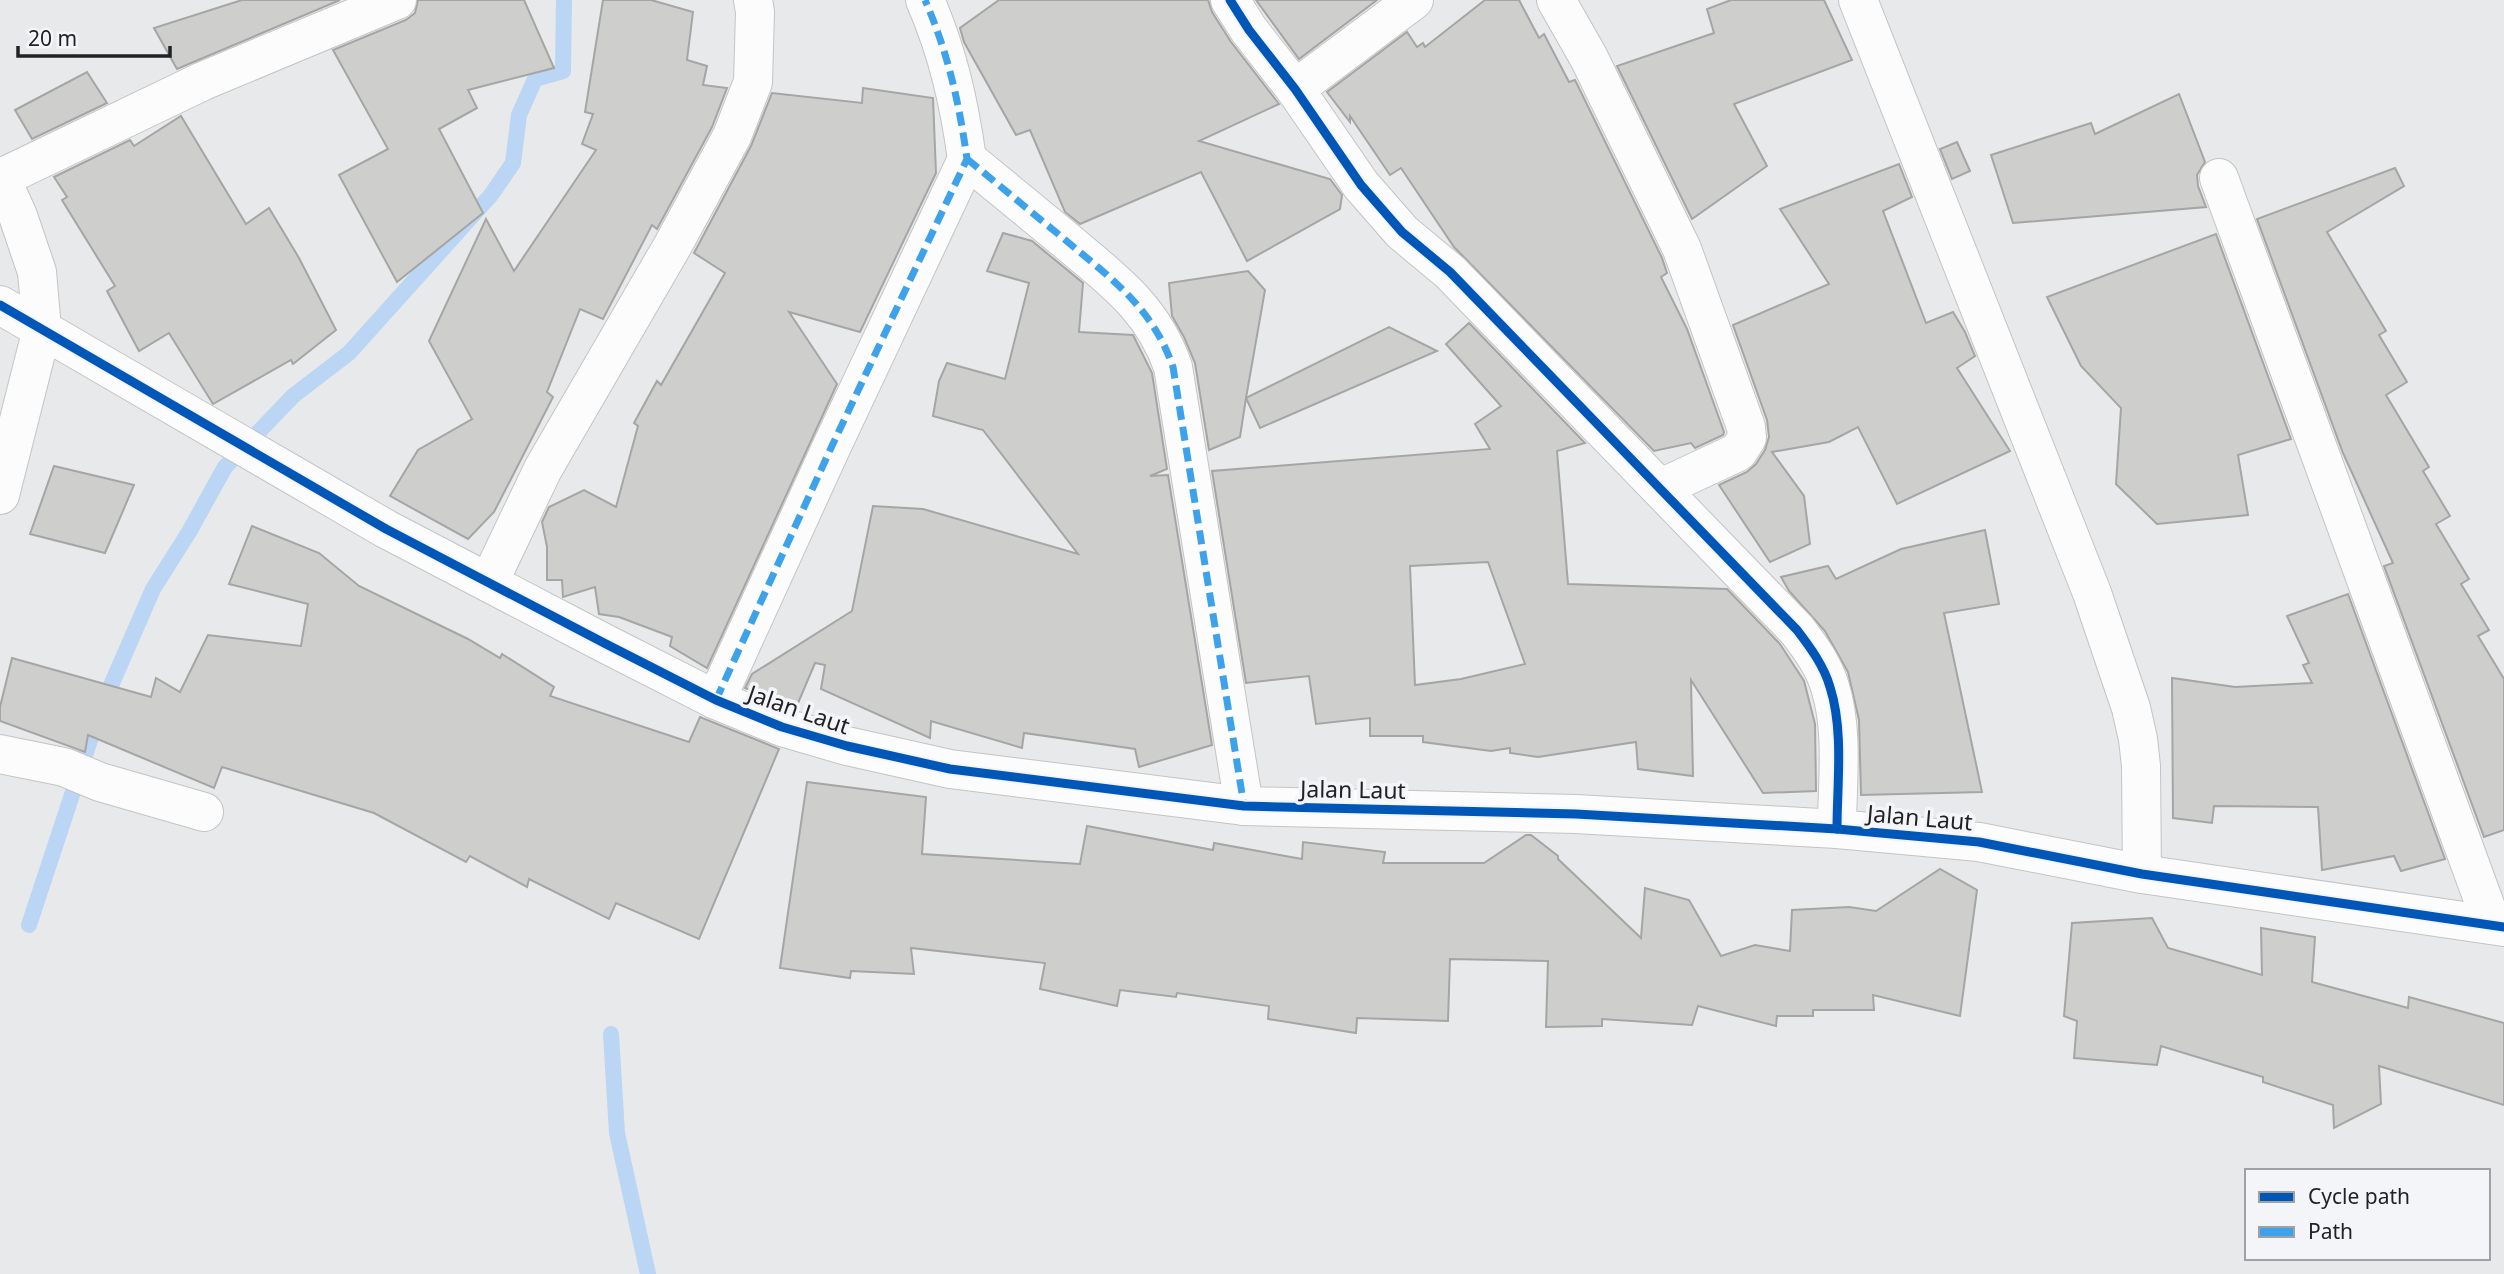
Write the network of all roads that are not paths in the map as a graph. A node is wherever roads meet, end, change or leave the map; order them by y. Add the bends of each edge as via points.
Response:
1 (397, 0) edge
2 (753, 0) edge
3 (925, 0) edge
4 (1230, 0) edge
5 (1414, 0) edge
6 (1556, 0) edge
7 (1858, 0) edge
8 (1295, 89) junction
9 (967, 159) junction
10 (1, 177) edge
11 (2219, 178) dead end
12 (0, 305) edge
13 (42, 329) junction
14 (1661, 488) junction
15 (0, 495) edge
16 (489, 582) junction
17 (716, 700) junction
18 (0, 754) edge
19 (1244, 806) junction
20 (204, 812) dead end
21 (1837, 829) junction
22 (2142, 874) junction
23 (2498, 925) edge

1 - 10 street via 203,81
2 - 16 street via 753,82 733,136 542,469
3 - 9 street via 951,70
4 - 8 street
5 - 8 street
6 - 14 street via 1682,249 1746,427 1747,438 1738,452
7 - 22 street via 2092,593 2131,708 2141,766
8 - 14 street via 1361,186 1402,232 1450,272
9 - 17 street
9 - 19 street via 1131,296 1167,348
10 - 13 street via 37,272
11 - 23 street
12 - 13 street, Jalan Laut
13 - 15 street
13 - 16 street, Jalan Laut via 386,529
14 - 21 street via 1797,630 1825,673 1837,737
16 - 17 street, Jalan Laut
17 - 19 street, Jalan Laut via 847,747 950,769
18 - 20 street via 64,767
19 - 21 street, Jalan Laut via 1576,814
21 - 22 street, Jalan Laut via 1979,842
22 - 23 street, Jalan Laut

